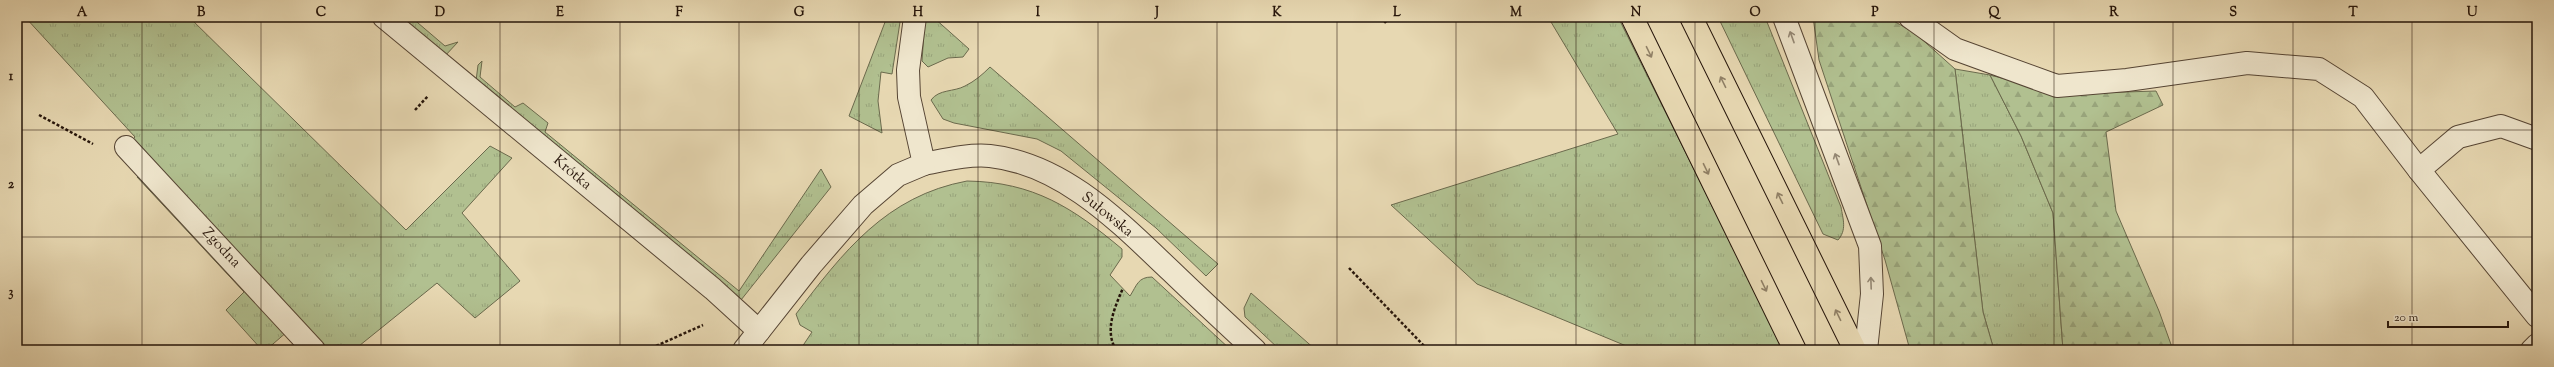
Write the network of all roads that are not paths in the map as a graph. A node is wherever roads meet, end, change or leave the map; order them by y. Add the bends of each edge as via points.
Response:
1 (384, 17) edge
2 (914, 17) edge
3 (1632, 17) edge
4 (1691, 17) edge
5 (1784, 17) edge
6 (1910, 17) edge
7 (2537, 139) edge
8 (126, 147) dead end
9 (924, 164) junction
10 (2418, 170) junction
11 (2537, 316) edge
12 (759, 330) junction
13 (2537, 345) edge
14 (314, 350) edge
15 (744, 350) edge
16 (1255, 350) edge
17 (1795, 350) edge
18 (1855, 350) edge
19 (1866, 350) edge
20 (2532, 350) edge

1 - 12 street, Krótka via 714,289
2 - 9 street via 908,70 909,97
3 -> 17 main road
18 -> 4 main road
19 -> 5 street via 1872,294 1870,246
6 - 10 street via 1955,49 2057,86 2127,80 2248,63 2319,69 2363,97
7 - 10 street via 2501,126 2458,137
8 - 14 street, Zgodna
9 - 12 street, Sułowska via 898,176 872,195 810,265
9 - 16 street, Sułowska via 955,158 990,156 1022,164 1057,178 1095,202
10 - 11 street
12 - 15 street, Sułowska
13 - 20 street

